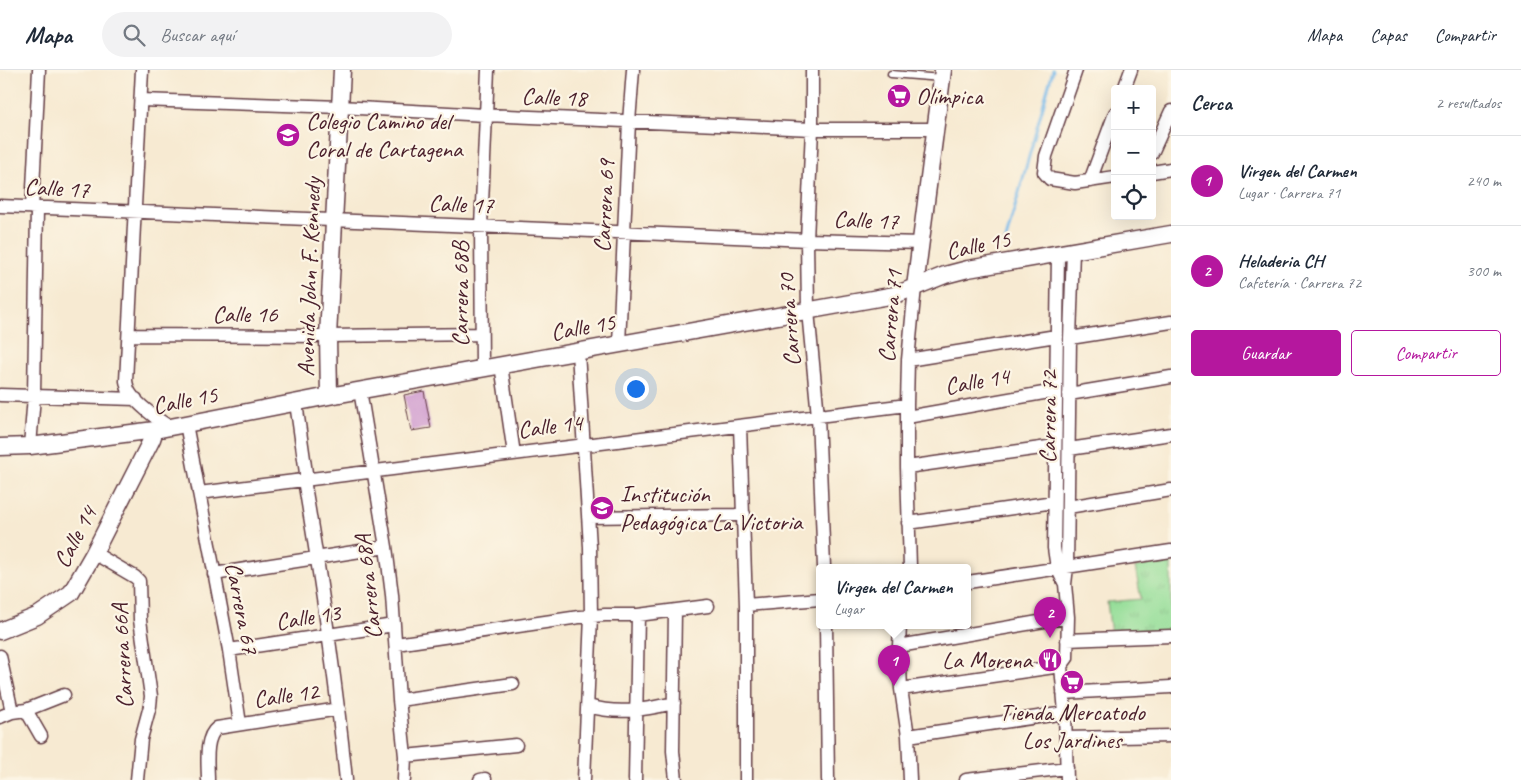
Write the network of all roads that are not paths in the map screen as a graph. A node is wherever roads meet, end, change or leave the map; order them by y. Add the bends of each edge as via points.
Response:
1 (39, 70) edge
2 (142, 70) edge
3 (342, 70) edge
4 (488, 70) edge
5 (633, 70) edge
6 (812, 70) edge
7 (1076, 70) edge
8 (1131, 70) edge
9 (891, 74) dead end
10 (943, 74) edge
11 (1125, 85) edge
12 (141, 100) junction
13 (340, 107) junction
14 (1171, 111) edge
15 (485, 115) junction
16 (629, 122) junction
17 (1111, 124) edge
18 (812, 129) junction
19 (936, 129) junction
20 (1156, 144) edge
21 (1171, 169) edge
22 (1156, 171) edge
23 (1111, 178) edge
24 (1090, 181) junction
25 (0, 206) edge
26 (35, 208) junction
27 (134, 212) junction
28 (334, 220) junction
29 (480, 226) junction
30 (624, 232) junction
31 (1171, 234) edge
32 (806, 240) junction
33 (921, 243) junction
34 (1065, 252) junction
35 (915, 287) junction
36 (808, 311) junction
37 (1171, 322) edge
38 (480, 334) junction
39 (129, 335) junction
40 (328, 336) junction
41 (1056, 336) junction
42 (1070, 338) junction
43 (619, 344) junction
44 (578, 352) junction
45 (908, 360) junction
46 (501, 365) junction
47 (482, 369) junction
48 (1171, 377) edge
49 (360, 390) junction
50 (1055, 391) junction
51 (1069, 394) junction
52 (0, 395) edge
53 (34, 396) junction
54 (329, 396) junction
55 (136, 399) junction
56 (296, 403) junction
57 (907, 411) junction
58 (818, 416) junction
59 (186, 424) junction
60 (740, 426) junction
61 (162, 429) junction
62 (1171, 434) edge
63 (582, 445) junction
64 (30, 446) junction
65 (1055, 446) junction
66 (0, 447) edge
67 (1069, 449) junction
68 (514, 454) junction
69 (907, 467) junction
70 (374, 471) junction
71 (305, 480) junction
72 (1171, 490) edge
73 (199, 493) junction
74 (1054, 502) junction
75 (1068, 507) junction
76 (744, 514) junction
77 (588, 517) junction
78 (908, 523) junction
79 (386, 547) junction
80 (1171, 551) edge
81 (94, 553) junction
82 (317, 558) junction
83 (824, 564) edge
84 (910, 564) edge
85 (1062, 567) junction
86 (214, 574) junction
87 (971, 582) edge
88 (816, 599) edge
89 (746, 605) junction
90 (708, 606) dead end
91 (675, 610) junction
92 (638, 615) junction
93 (591, 616) junction
94 (1068, 616) junction
95 (394, 625) junction
96 (826, 629) edge
97 (900, 629) edge
98 (0, 631) edge
99 (328, 635) junction
100 (1171, 636) edge
101 (1067, 640) junction
102 (396, 644) junction
103 (899, 646) junction
104 (229, 650) junction
105 (0, 656) edge
106 (1061, 666) junction
107 (513, 684) dead end
108 (1171, 687) edge
109 (901, 689) junction
110 (1063, 693) junction
111 (64, 695) dead end
112 (399, 700) junction
113 (674, 702) junction
114 (588, 706) junction
115 (339, 709) junction
116 (26, 710) junction
117 (637, 711) junction
118 (12, 712) junction
119 (1065, 713) junction
120 (0, 717) edge
121 (240, 724) junction
122 (41, 736) dead end
123 (908, 736) junction
124 (1171, 736) edge
125 (1066, 738) junction
126 (516, 745) dead end
127 (404, 756) junction
128 (1067, 774) edge
129 (137, 780) edge
130 (208, 780) edge
131 (346, 780) edge
132 (404, 780) edge
133 (480, 780) edge
134 (485, 780) edge
135 (584, 780) edge
136 (635, 780) edge
137 (676, 780) edge
138 (746, 780) edge
139 (828, 780) edge
140 (910, 780) edge
141 (966, 780) edge

1 - 26 street
2 - 12 street
3 - 13 street, Avenida John F. Kennedy
4 - 15 street, Carrera 68B
5 - 16 street, Carrera 69
6 - 18 street, Carrera 70
7 - 24 street via 1046,156 1044,172 1050,180
8 - 11 street
9 - 10 lane
10 - 19 street, Carrera 71
12 - 13 street, Calle 18
12 - 27 street
13 - 15 street, Calle 18
13 - 28 street, Avenida John F. Kennedy
14 - 20 street
15 - 16 street, Calle 18
15 - 29 street, Carrera 68B
16 - 18 street, Calle 18
16 - 30 street, Carrera 69
17 - 24 street
18 - 19 street, Calle 18
18 - 32 street, Carrera 70
19 - 33 street, Carrera 71
21 - 22 street
23 - 24 street
25 - 26 street, Calle 17
26 - 27 street, Calle 17
26 - 53 street
27 - 28 street, Calle 17
27 - 39 street
28 - 29 street, Calle 17
28 - 40 street, Avenida John F. Kennedy
29 - 30 street, Calle 17
29 - 38 street, Carrera 68B
30 - 32 street, Calle 17
30 - 43 street, Carrera 69
31 - 34 street, Calle 15
32 - 33 street, Calle 17
32 - 36 street, Carrera 70
33 - 35 street, Carrera 71
34 - 35 street, Calle 15 via 957,272
34 - 41 street, Carrera 72
34 - 42 street, Carrera 72
35 - 36 street, Calle 15 via 894,295
35 - 45 street, Carrera 71
36 - 43 street, Calle 15
36 - 58 street, Carrera 70
37 - 42 street
38 - 40 street, Calle 16
38 - 47 street, Carrera 68B
39 - 40 street, Calle 16
39 - 55 street via 126,381 128,391
40 - 54 street, Avenida John F. Kennedy
41 - 45 street
41 - 50 street, Carrera 72
42 - 51 street, Carrera 72
43 - 44 street, Calle 15
44 - 46 street, Calle 15
44 - 63 street
45 - 57 street, Carrera 71
46 - 47 street, Calle 15
46 - 68 street
47 - 49 street, Calle 15
48 - 51 street
49 - 54 street, Calle 15
49 - 70 street, Carrera 68A
50 - 57 street, Calle 14
50 - 65 street, Carrera 72
51 - 67 street, Carrera 72
52 - 53 street
53 - 55 street
53 - 64 street
54 - 56 street, Calle 15
55 - 61 street via 163,424
56 - 59 street, Calle 15
56 - 71 street
57 - 58 street, Calle 14
57 - 69 street, Carrera 71
58 - 60 street, Calle 14
58 - 83 street, Carrera 70
59 - 61 street, Calle 15
59 - 73 street, Carrera 67
60 - 63 street, Calle 14
60 - 76 street
61 - 64 street, Calle 15
61 - 81 street, Calle 14 via 152,439
62 - 67 street
63 - 68 street, Calle 14
63 - 77 street
64 - 66 street, Calle 15
65 - 69 street
65 - 74 street, Carrera 72
67 - 75 street, Carrera 72
68 - 70 street, Calle 14
69 - 78 street, Carrera 71
70 - 71 street, Calle 14
70 - 79 street, Carrera 68A
71 - 73 street, Calle 14
71 - 82 street
72 - 75 street
73 - 86 street, Carrera 67
74 - 78 street
74 - 85 street, Carrera 72 via 1054,548
75 - 85 street, Carrera 72
76 - 77 street
76 - 89 street
77 - 93 street
78 - 84 street, Carrera 71
79 - 82 street
79 - 95 street, Carrera 68A
80 - 85 street
81 - 98 street, Calle 14 via 71,593 37,616
81 - 129 street, Carrera 66A via 139,581 150,706 141,739
82 - 86 street
82 - 99 street
85 - 87 street
85 - 94 street, Carrera 72
86 - 104 street, Carrera 67
88 - 89 street
89 - 138 street
90 - 91 street
91 - 92 street
91 - 113 street
92 - 93 street
92 - 117 street
93 - 102 street
93 - 114 street
94 - 101 street, Carrera 72
94 - 103 street
95 - 99 street, Calle 13
95 - 102 street, Carrera 68A
96 - 139 street
97 - 103 street
99 - 104 street, Calle 13
99 - 115 street
100 - 101 street
101 - 106 street, Carrera 72 via 1067,658
102 - 112 street, Carrera 68A
103 - 109 street
104 - 121 street, Carrera 67
105 - 118 street
106 - 109 street
106 - 110 street, Carrera 72
107 - 112 street
108 - 110 street
109 - 123 street
110 - 119 street, Carrera 72
111 - 116 street
112 - 127 street, Carrera 68A
113 - 117 street
113 - 137 street
114 - 117 street via 600,710
114 - 135 street
115 - 121 street, Calle 12
115 - 131 street
116 - 118 street
116 - 122 street
117 - 136 street
118 - 120 street
119 - 123 street
119 - 125 street, Carrera 72
121 - 130 street via 213,731
123 - 140 street
124 - 125 street
125 - 128 street, Carrera 72
126 - 127 street
127 - 132 street, Carrera 68A
128 - 141 street
133 - 134 street

